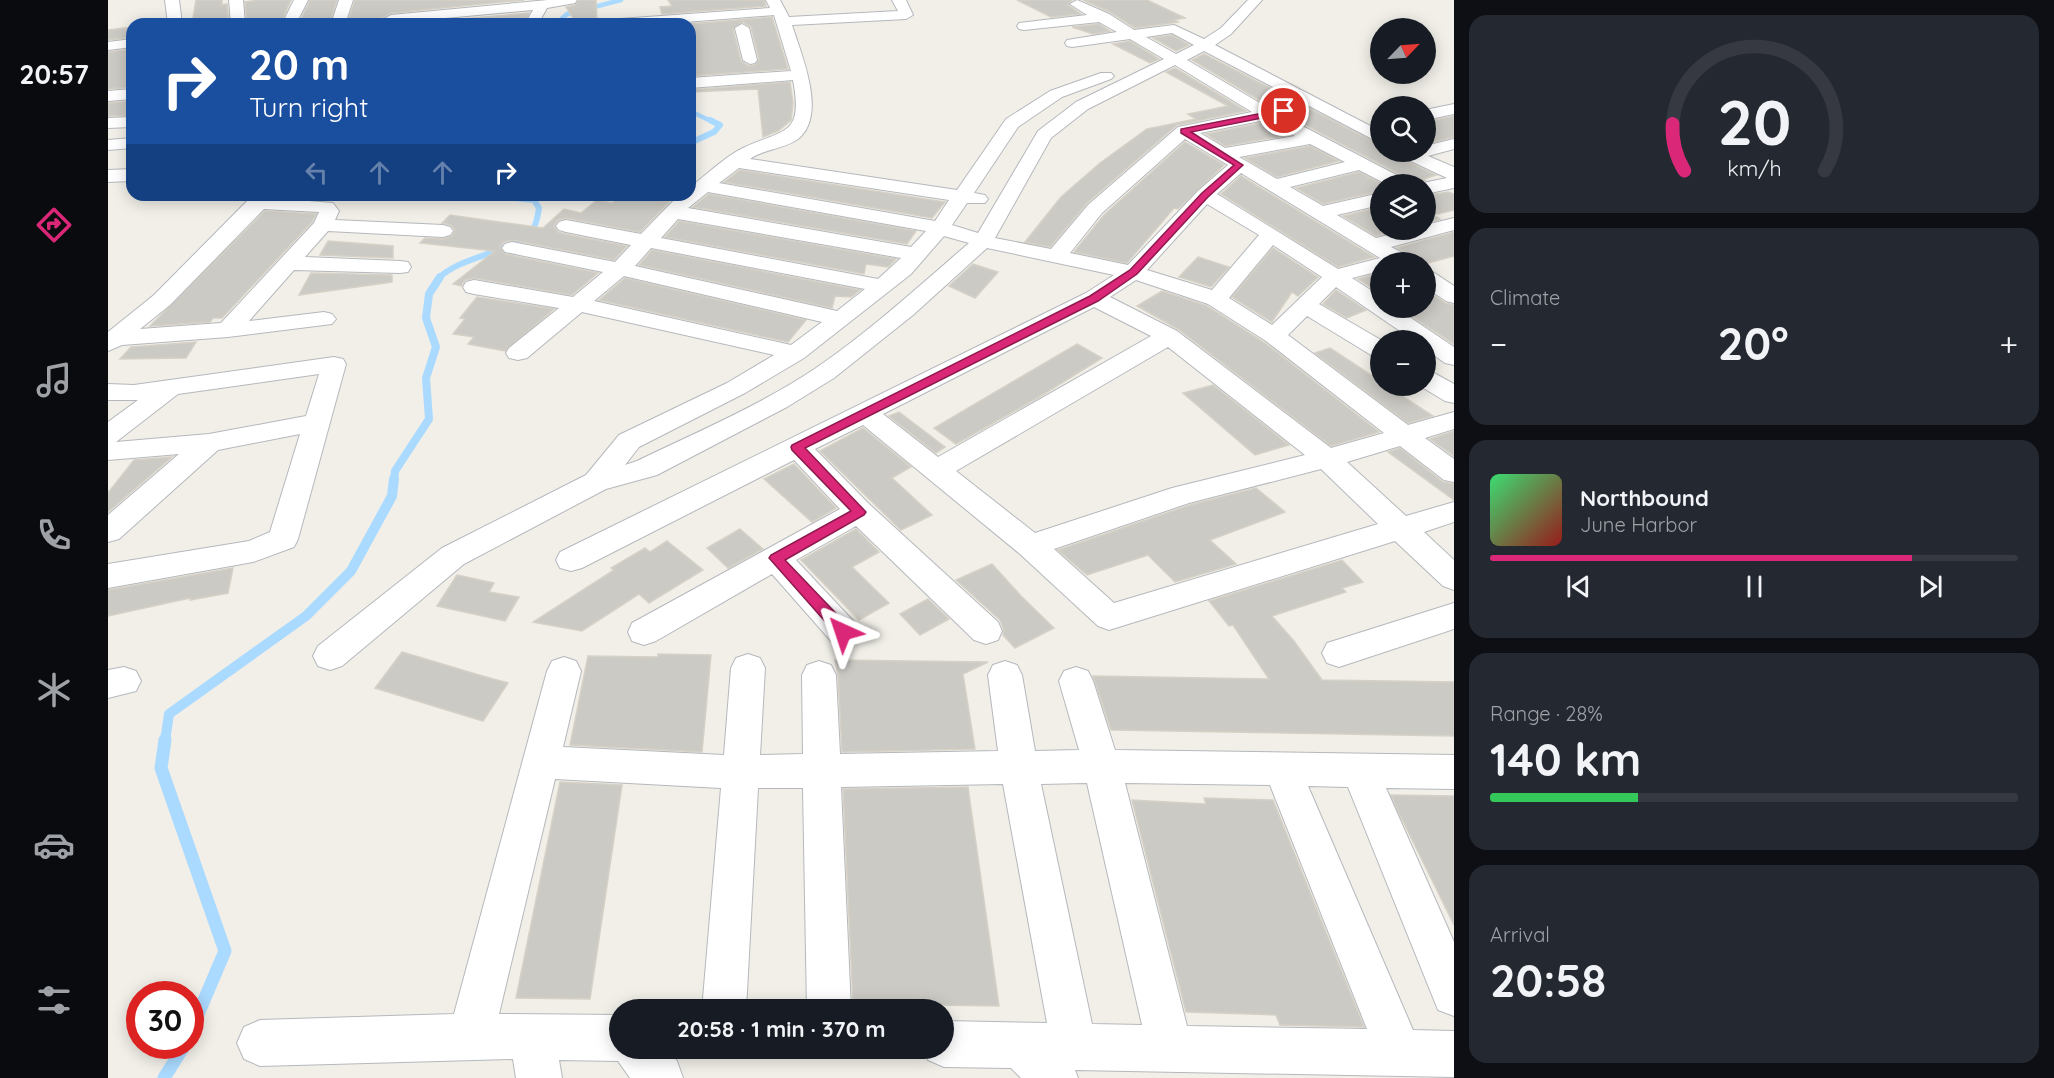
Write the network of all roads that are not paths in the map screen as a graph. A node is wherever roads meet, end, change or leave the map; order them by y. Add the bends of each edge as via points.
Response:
1 (172, 0) edge
2 (236, 0) edge
3 (301, 0) edge
4 (346, 0) edge
5 (471, 0) edge
6 (570, 0) edge
7 (899, 0) edge
8 (1255, 0) edge
9 (1105, 1) edge
10 (489, 4) edge
11 (542, 5) junction
12 (1220, 11) dead end
13 (780, 12) edge
14 (1121, 15) dead end
15 (1241, 15) junction
16 (174, 18) edge
17 (238, 18) edge
18 (292, 18) edge
19 (340, 18) edge
20 (392, 18) edge
21 (413, 18) edge
22 (535, 18) edge
23 (693, 18) edge
24 (1099, 18) junction
25 (1024, 26) dead end
26 (696, 32) edge
27 (1131, 35) junction
28 (1198, 38) junction
29 (1072, 43) dead end
30 (126, 44) edge
31 (108, 46) edge
32 (1166, 58) junction
33 (730, 62) dead end
34 (1134, 68) junction
35 (795, 76) junction
36 (696, 83) edge
37 (126, 94) edge
38 (108, 96) edge
39 (1319, 105) junction
40 (1454, 109) edge
41 (1436, 113) edge
42 (1267, 114) junction
43 (126, 122) edge
44 (108, 123) edge
45 (1370, 126) edge
46 (1363, 127) junction
47 (1184, 131) junction
48 (1370, 132) edge
49 (1312, 138) junction
50 (126, 144) edge
51 (1454, 144) edge
52 (108, 145) edge
53 (1436, 148) edge
54 (1232, 160) junction
55 (735, 162) junction
56 (1433, 162) edge
57 (1360, 164) junction
58 (1380, 174) edge
59 (1454, 174) edge
60 (126, 175) edge
61 (108, 176) edge
62 (702, 180) edge
63 (1454, 182) edge
64 (1274, 185) junction
65 (1436, 186) edge
66 (962, 195) junction
67 (1205, 195) junction
68 (259, 201) edge
69 (277, 201) edge
70 (677, 201) edge
71 (1370, 201) edge
72 (675, 203) junction
73 (1005, 204) junction
74 (1319, 213) junction
75 (1454, 224) edge
76 (323, 225) junction
77 (566, 226) dead end
78 (940, 228) junction
79 (1436, 229) edge
80 (443, 231) dead end
81 (1271, 234) junction
82 (1436, 235) edge
83 (648, 240) junction
84 (1416, 240) edge
85 (998, 244) junction
86 (1454, 244) edge
87 (512, 248) dead end
88 (1378, 252) edge
89 (1398, 252) edge
90 (918, 255) junction
91 (1057, 255) junction
92 (287, 263) junction
93 (1370, 265) edge
94 (400, 267) dead end
95 (620, 269) junction
96 (1133, 272) junction
97 (1335, 276) junction
98 (1436, 285) edge
99 (882, 286) junction
100 (474, 287) dead end
101 (1454, 296) edge
102 (1094, 298) junction
103 (1216, 299) junction
104 (1370, 300) edge
105 (576, 304) junction
106 (1305, 305) junction
107 (1397, 318) edge
108 (324, 319) dead end
109 (840, 320) junction
110 (228, 330) junction
111 (1169, 336) junction
112 (1274, 336) junction
113 (112, 341) edge
114 (1370, 344) edge
115 (518, 353) dead end
116 (795, 353) junction
117 (1454, 358) edge
118 (1436, 384) edge
119 (170, 388) junction
120 (108, 392) edge
121 (1454, 395) edge
122 (865, 413) junction
123 (1454, 420) edge
124 (317, 422) junction
125 (108, 435) edge
126 (1404, 435) junction
127 (209, 442) junction
128 (797, 447) junction
129 (108, 451) edge
130 (1327, 459) junction
131 (938, 469) junction
132 (1454, 473) edge
133 (596, 482) junction
134 (859, 512) junction
135 (1454, 512) edge
136 (1402, 528) junction
137 (108, 531) edge
138 (1031, 546) junction
139 (776, 558) junction
140 (571, 560) dead end
141 (108, 576) edge
142 (1454, 578) edge
143 (1454, 616) edge
144 (986, 631) dead end
145 (843, 632) dead end
146 (644, 633) dead end
147 (1339, 653) dead end
148 (330, 656) dead end
149 (748, 668) dead end
150 (564, 671) dead end
151 (819, 675) dead end
152 (1005, 675) dead end
153 (1076, 681) dead end
154 (542, 762) junction
155 (1102, 766) junction
156 (822, 769) junction
157 (1019, 769) junction
158 (1282, 769) junction
159 (1360, 770) junction
160 (1454, 771) edge
161 (739, 772) junction
162 (1454, 994) edge
163 (725, 999) edge
164 (829, 999) edge
165 (471, 1036) junction
166 (609, 1040) edge
167 (260, 1043) dead end
168 (954, 1044) edge
169 (1170, 1049) junction
170 (1399, 1052) junction
171 (1454, 1054) edge
172 (536, 1057) edge
173 (645, 1059) edge
174 (1065, 1062) edge
175 (660, 1078) edge

1 - 16 street
2 - 17 street
3 - 18 street
4 - 19 street
5 - 20 street via 394,8
6 - 11 street
7 - 13 street via 906,15
8 - 15 street
9 - 24 street via 1071,5
10 - 11 street
10 - 21 street
11 - 22 street
12 - 15 street
13 - 23 street
13 - 35 street
14 - 24 street
15 - 28 street via 1222,35
24 - 25 street
24 - 27 street
26 - 33 street via 747,28 756,60
27 - 28 street via 1172,28
27 - 29 street
27 - 32 street
28 - 32 street
28 - 32 street
28 - 39 street
30 - 31 street
32 - 34 street
32 - 42 street
34 - 66 street via 1056,94 1012,123
34 - 73 street via 1044,135
35 - 36 street
35 - 55 street via 801,124 791,136 748,152
37 - 38 street
39 - 42 street
39 - 46 street
40 - 41 street
42 - 47 street
42 - 49 street
43 - 44 street
45 - 46 street
46 - 48 street
47 - 54 street
47 - 91 street via 1095,209
49 - 54 street
49 - 57 street
50 - 52 street
51 - 53 street
54 - 64 street
54 - 67 street
55 - 62 street
55 - 66 street
56 - 59 street
57 - 58 street
57 - 64 street
60 - 61 street
62 - 78 street
63 - 65 street
64 - 74 street
66 - 73 street
66 - 78 street
67 - 81 street
67 - 96 street
68 - 113 street via 162,300
69 - 76 street via 326,207 329,211
70 - 72 street
71 - 74 street
72 - 83 street
72 - 90 street
73 - 85 street
74 - 88 street
75 - 79 street
76 - 80 street
76 - 92 street
77 - 83 street
78 - 85 street
78 - 90 street
81 - 97 street
81 - 103 street
82 - 86 street
83 - 95 street
83 - 99 street
84 - 89 street
85 - 91 street
85 - 133 street via 825,373 778,401 647,468
87 - 95 street
90 - 99 street
91 - 96 street
92 - 94 street
92 - 110 street
93 - 97 street
95 - 105 street
95 - 109 street
96 - 102 street
96 - 103 street
97 - 104 street
97 - 106 street
98 - 101 street
99 - 109 street
100 - 105 street
102 - 111 street
102 - 122 street
103 - 112 street
105 - 115 street
105 - 116 street
106 - 112 street
106 - 114 street
107 - 117 street
108 - 110 street
109 - 116 street
110 - 113 street
111 - 130 street
111 - 131 street
112 - 126 street
116 - 133 street via 736,388 629,441
118 - 121 street
119 - 120 street
119 - 124 street via 334,364
119 - 125 street
122 - 128 street
122 - 131 street
123 - 126 street
124 - 127 street
124 - 141 street via 283,539 253,551
126 - 130 street
126 - 132 street
127 - 129 street
127 - 137 street
128 - 134 street
128 - 140 street
130 - 136 street
130 - 138 street via 1182,495
131 - 138 street
133 - 148 street via 453,556
134 - 139 street
134 - 144 street
135 - 136 street
136 - 138 street via 1109,617
136 - 142 street
139 - 145 street
139 - 146 street
143 - 147 street
149 - 161 street
150 - 154 street
151 - 156 street
152 - 157 street
153 - 155 street
154 - 161 street
154 - 165 street
155 - 157 street
155 - 158 street
155 - 169 street
156 - 157 street
156 - 161 street
156 - 164 street
157 - 174 street
158 - 159 street
158 - 170 street
159 - 160 street
159 - 162 street
161 - 163 street
165 - 167 street
165 - 172 street
166 - 172 street
168 - 174 street via 1021,1046
169 - 170 street
169 - 174 street
170 - 171 street
173 - 175 street

